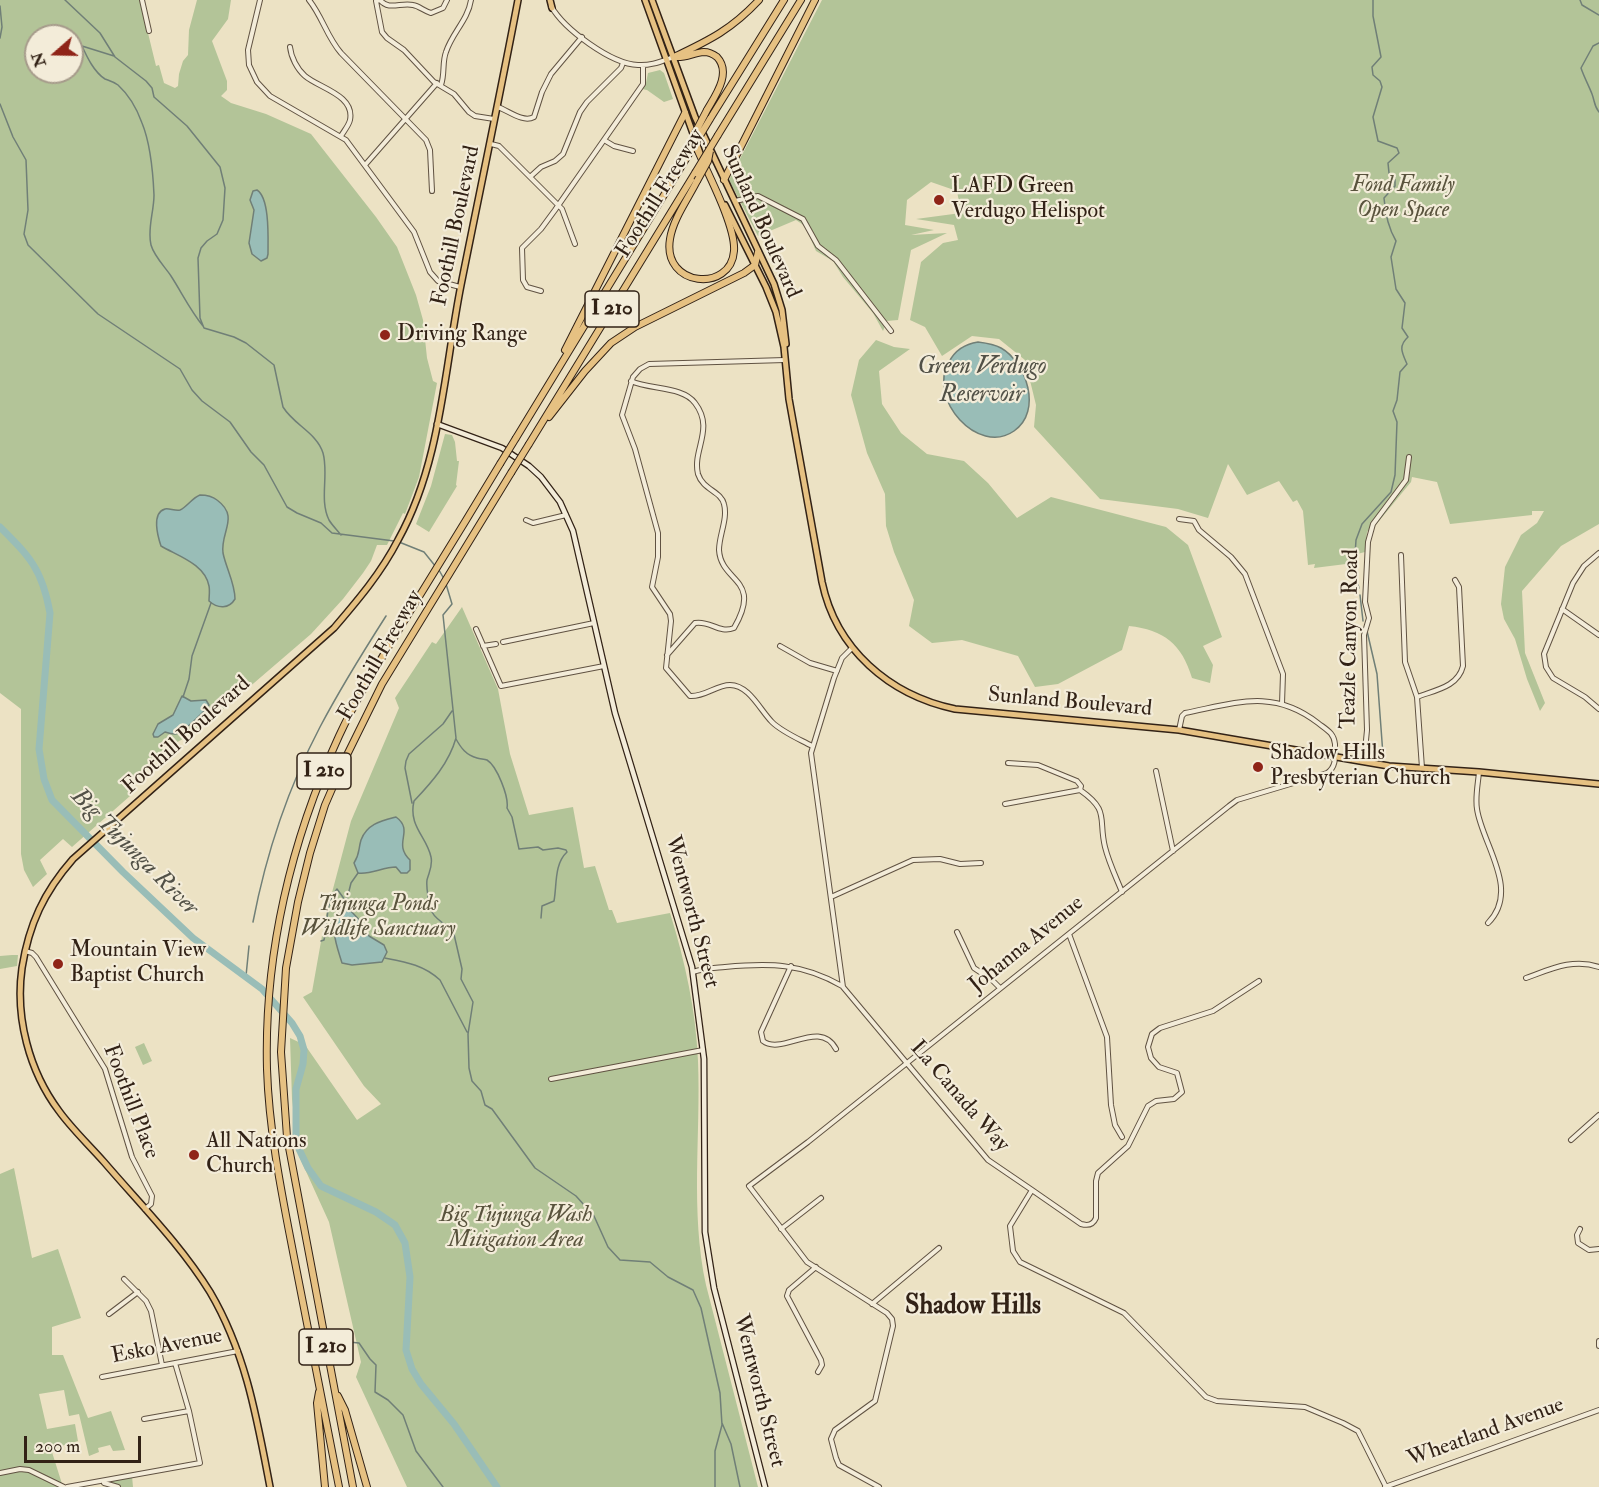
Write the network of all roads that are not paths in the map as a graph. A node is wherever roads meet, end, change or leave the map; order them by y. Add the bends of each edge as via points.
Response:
1 (141, 0) edge
2 (260, 0) edge
3 (309, 0) edge
4 (378, 0) edge
5 (447, 0) edge
6 (471, 0) edge
7 (519, 0) edge
8 (549, 0) edge
9 (645, 0) edge
10 (652, 0) edge
11 (759, 0) edge
12 (784, 0) edge
13 (801, 0) edge
14 (815, 0) edge
15 (552, 8) joint
16 (149, 31) dead end
17 (582, 37) junction
18 (290, 47) dead end
19 (674, 57) junction
20 (665, 60) junction
21 (623, 63) junction
22 (643, 65) junction
23 (439, 84) junction
24 (498, 107) junction
25 (685, 113) junction
26 (406, 118) junction
27 (496, 119) junction
28 (341, 136) junction
29 (604, 140) junction
30 (491, 144) junction
31 (712, 146) junction
32 (633, 150) dead end
33 (695, 150) junction
34 (365, 165) junction
35 (530, 177) junction
36 (724, 180) junction
37 (432, 190) dead end
38 (735, 201) junction
39 (558, 206) junction
40 (575, 244) dead end
41 (758, 252) junction
42 (756, 265) junction
43 (460, 288) junction
44 (541, 291) dead end
45 (891, 331) dead end
46 (785, 360) junction
47 (631, 381) junction
48 (539, 401) junction
49 (437, 424) junction
50 (529, 444) junction
51 (1409, 457) dead end
52 (567, 515) junction
53 (1179, 519) dead end
54 (526, 520) dead end
55 (1599, 553) edge
56 (1401, 555) dead end
57 (1455, 580) dead end
58 (1562, 609) junction
59 (594, 623) junction
60 (476, 629) dead end
61 (1599, 635) edge
62 (503, 642) dead end
63 (496, 644) dead end
64 (483, 646) junction
65 (780, 646) dead end
66 (852, 648) junction
67 (666, 656) junction
68 (604, 666) junction
69 (837, 671) junction
70 (1417, 697) junction
71 (1282, 704) junction
72 (1599, 709) edge
73 (1179, 730) junction
74 (812, 746) junction
75 (1336, 756) junction
76 (1364, 761) junction
77 (1008, 763) dead end
78 (1422, 769) junction
79 (1156, 771) dead end
80 (1479, 772) junction
81 (1599, 784) edge
82 (1080, 790) junction
83 (1005, 804) dead end
84 (1173, 851) junction
85 (981, 863) dead end
86 (1122, 892) junction
87 (831, 897) junction
88 (1488, 922) dead end
89 (957, 932) dead end
90 (1069, 934) junction
91 (25, 951) junction
92 (791, 966) junction
93 (1599, 968) edge
94 (693, 972) junction
95 (1526, 978) dead end
96 (1259, 981) dead end
97 (843, 987) junction
98 (1000, 988) junction
99 (836, 1049) dead end
100 (704, 1050) junction
101 (906, 1063) junction
102 (551, 1079) dead end
103 (1599, 1114) edge
104 (1122, 1137) dead end
105 (1571, 1140) dead end
106 (1032, 1190) junction
107 (821, 1198) dead end
108 (145, 1209) junction
109 (781, 1229) junction
110 (1580, 1229) dead end
111 (939, 1248) dead end
112 (1599, 1248) edge
113 (816, 1267) junction
114 (124, 1279) dead end
115 (138, 1292) junction
116 (872, 1304) junction
117 (109, 1314) dead end
118 (1599, 1341) edge
119 (1599, 1346) edge
120 (239, 1351) junction
121 (175, 1363) junction
122 (162, 1365) junction
123 (818, 1372) dead end
124 (102, 1377) dead end
125 (320, 1388) junction
126 (334, 1389) junction
127 (1599, 1410) edge
128 (189, 1411) junction
129 (144, 1419) dead end
130 (0, 1473) edge
131 (102, 1482) junction
132 (66, 1487) edge
133 (118, 1487) edge
134 (270, 1487) edge
135 (325, 1487) edge
136 (339, 1487) edge
137 (353, 1487) edge
138 (367, 1487) edge
139 (765, 1487) edge
140 (879, 1487) edge
141 (1385, 1487) edge

1 - 16 street
2 - 28 street via 248,50 255,79 270,96
3 - 26 street via 338,50
4 - 5 street via 390,6 412,4 431,13 443,8
4 - 23 street via 384,35
6 - 23 street via 468,15 446,52
7 - 24 main road, Foothill Boulevard
8 - 15 main road
9 - 20 main road, Sunland Boulevard
10 - 19 main road, Sunland Boulevard
11 - 19 highway via 719,35
12 - 33 highway, Foothill Freeway / I 210, bridge
13 - 31 highway, Foothill Freeway / I 210, bridge
14 - 36 highway
15 - 17 street via 564,24
17 - 21 street
17 - 24 street via 551,74 534,117 523,119
18 - 28 street via 303,75 347,104 350,118
19 - 20 street
19 - 33 highway, bridge via 706,52 714,55 722,69 722,80 695,133
19 - 36 main road, Sunland Boulevard via 695,117
20 - 22 street
20 - 25 main road, Sunland Boulevard
21 - 22 street
21 - 35 street via 580,112 563,154
22 - 29 street via 643,84
23 - 26 street
23 - 27 street via 472,114
24 - 27 main road, Foothill Boulevard
25 - 33 main road, Sunland Boulevard
25 - 48 highway
26 - 34 street
26 - 37 street via 429,147
27 - 30 main road, Foothill Boulevard
28 - 34 street
29 - 32 street
29 - 39 street
30 - 35 street via 499,146
30 - 43 main road, Foothill Boulevard
31 - 33 highway, bridge via 708,161 698,181 677,219 669,249 680,272 704,280 729,266 734,244 728,224
31 - 50 highway, Foothill Freeway / I 210, bridge
33 - 42 main road, Sunland Boulevard
33 - 48 highway, Foothill Freeway / I 210 via 687,157
34 - 43 street via 414,232 430,272 438,281
35 - 39 street
36 - 38 main road, Sunland Boulevard
38 - 41 main road, Sunland Boulevard
38 - 45 street via 758,196 803,219 818,246 836,260
39 - 40 street
39 - 44 street via 522,249 523,280 527,286
41 - 42 highway
41 - 46 main road, Sunland Boulevard via 782,310
42 - 46 main road, Sunland Boulevard via 776,312
42 - 50 highway via 611,343
43 - 49 main road, Foothill Boulevard
46 - 47 street via 655,363 640,369
46 - 66 main road, Sunland Boulevard via 823,587 836,622
47 - 67 street via 622,415 658,533 652,587 671,621
47 - 67 street via 677,391 698,406 704,430 699,474 705,487 720,496 724,504 720,556 744,594 734,627 725,630 695,623
48 - 125 highway, Foothill Freeway / I 210, bridge via 362,691 322,777 292,866 268,1001 267,1070 279,1178
49 - 52 main road, Wentworth Street via 515,456 541,477
49 - 91 main road, Foothill Boulevard via 425,476 408,521 370,585 334,628 67,867 36,914
50 - 126 highway, Foothill Freeway / I 210, bridge via 367,712 331,790 306,869 286,968 282,1086 298,1206
51 - 76 street, Teazle Canyon Road via 1406,480 1373,524 1368,542
52 - 54 street via 533,523
52 - 59 main road, Wentworth Street
53 - 71 street via 1194,521 1245,574 1284,674
55 - 58 street via 1577,576
56 - 70 street via 1405,662
57 - 70 street via 1459,587 1462,672 1449,685
58 - 61 street
58 - 72 street via 1544,654 1546,667 1556,682
59 - 62 street
59 - 68 main road, Wentworth Street
60 - 64 street
63 - 64 street
64 - 68 street via 501,686
65 - 69 street via 810,663
66 - 69 street
66 - 73 main road, Sunland Boulevard via 889,682 941,706
67 - 74 street via 666,668 690,696 724,686 740,687 773,723
68 - 94 main road, Wentworth Street
69 - 74 street
70 - 78 street
71 - 73 street via 1252,700 1185,713
71 - 75 street via 1308,715 1331,733
73 - 75 main road, Sunland Boulevard
74 - 87 street
75 - 76 main road, Sunland Boulevard
75 - 84 street, Johanna Avenue via 1332,770 1327,773 1237,801
76 - 78 main road, Sunland Boulevard
77 - 82 street via 1038,765 1077,781
78 - 80 main road, Sunland Boulevard
79 - 84 street
80 - 81 main road, Sunland Boulevard
80 - 88 street via 1477,809 1500,884 1498,906
82 - 83 street
82 - 86 street via 1092,798 1102,814 1106,849
84 - 86 street, Johanna Avenue
85 - 87 street via 913,860
86 - 90 street, Johanna Avenue
87 - 97 street
89 - 98 street via 974,968
90 - 98 street, Johanna Avenue
90 - 104 street via 1107,1037 1112,1105 1115,1125
91 - 108 street, Foothill Place via 36,957 105,1069 132,1157 152,1196
91 - 108 main road, Foothill Boulevard via 21,1009 28,1047 39,1076 59,1111
92 - 94 street via 760,963
92 - 97 street
92 - 99 street via 761,1032 763,1041 771,1045 821,1036
93 - 95 street via 1568,963
94 - 100 main road, Wentworth Street
96 - 106 street, La Canada Way via 1212,1011 1160,1028 1152,1035 1148,1047 1151,1058 1177,1073 1182,1092 1174,1099 1148,1106 1128,1146 1098,1173 1093,1223 1081,1224
97 - 101 street, La Canada Way
98 - 101 street, Johanna Avenue
100 - 102 street
100 - 139 main road, Wentworth Street via 704,1205 708,1253
101 - 106 street, La Canada Way via 991,1163
101 - 109 street, Johanna Avenue via 749,1186
103 - 105 street
106 - 141 street via 1010,1226 1013,1251 1020,1262 1124,1313 1206,1397 1305,1407 1358,1431
107 - 109 street
108 - 120 main road, Foothill Boulevard via 204,1282
109 - 113 street via 802,1257
110 - 112 street via 1576,1235 1580,1244 1589,1250
111 - 116 street
113 - 116 street
113 - 123 street via 787,1296 821,1360
114 - 115 street
115 - 117 street
115 - 122 street via 153,1316
116 - 140 street via 890,1316 893,1324 875,1401 835,1430 831,1439 840,1465
118 - 119 street
120 - 121 street, Esko Avenue
120 - 134 main road, Foothill Boulevard
121 - 122 street, Esko Avenue
121 - 128 street
122 - 124 street, Esko Avenue
125 - 135 highway via 317,1403
125 - 136 highway, Foothill Freeway / I 210
126 - 137 highway, Foothill Freeway / I 210
126 - 138 highway via 345,1410
127 - 141 street, Wheatland Avenue
128 - 129 street
128 - 131 street via 200,1463
130 - 132 street via 29,1470
131 - 132 street
131 - 133 street

